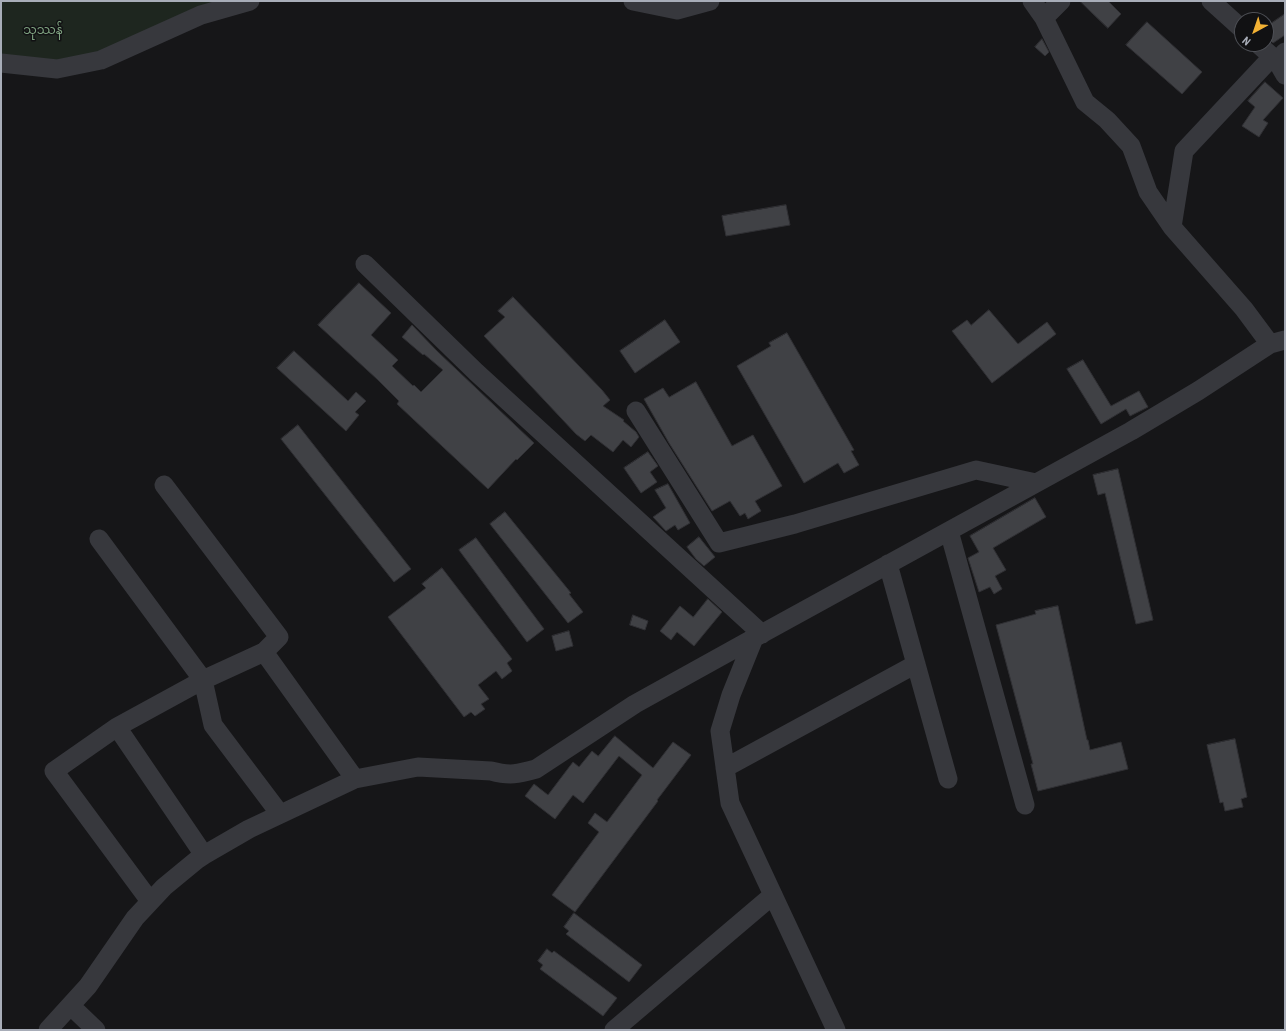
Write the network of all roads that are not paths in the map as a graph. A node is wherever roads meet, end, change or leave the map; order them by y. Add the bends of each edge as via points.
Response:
1 (250, 1) edge
2 (633, 1) edge
3 (710, 1) edge
4 (1032, 1) edge
5 (1061, 1) edge
6 (1211, 1) edge
7 (1044, 18) junction
8 (1234, 22) edge
9 (1268, 52) edge
10 (1280, 61) edge
11 (1, 63) edge
12 (1172, 227) junction
13 (364, 264) dead end
14 (1278, 342) edge
15 (636, 411) dead end
16 (1036, 483) junction
17 (164, 485) dead end
18 (949, 531) junction
19 (99, 539) dead end
20 (888, 564) junction
21 (758, 636) junction
22 (264, 652) junction
23 (916, 664) junction
24 (203, 680) junction
25 (117, 728) junction
26 (725, 768) junction
27 (355, 779) junction
28 (948, 779) dead end
29 (1025, 806) dead end
30 (280, 814) junction
31 (204, 855) junction
32 (774, 895) junction
33 (150, 901) junction
34 (70, 1006) junction
35 (48, 1030) edge
36 (96, 1030) edge
37 (614, 1030) edge
38 (836, 1030) edge

1 - 11 street via 202,15 101,60 57,69
2 - 3 street via 677,10
4 - 7 street
5 - 7 street
6 - 8 street
7 - 12 street via 1085,102 1130,146 1148,192
9 - 10 street
10 - 12 street via 1184,151
12 - 14 street via 1244,309
13 - 21 street
14 - 16 street via 1131,431
15 - 16 street via 718,543 795,524 976,470
16 - 18 street
17 - 22 street via 279,637
18 - 20 street
18 - 29 street
19 - 24 street
20 - 21 street
20 - 23 street
21 - 26 street via 731,695 720,731
21 - 27 street via 635,704 536,769 517,774 502,774 491,771 418,767
22 - 24 street
22 - 27 street
23 - 26 street
23 - 28 street
24 - 25 street
24 - 30 street via 213,725
25 - 31 street
25 - 33 street via 54,771
26 - 32 street via 730,802
27 - 30 street
30 - 31 street
31 - 33 street
32 - 37 street
32 - 38 street
33 - 34 street via 135,918 88,986
34 - 35 street
34 - 36 street

